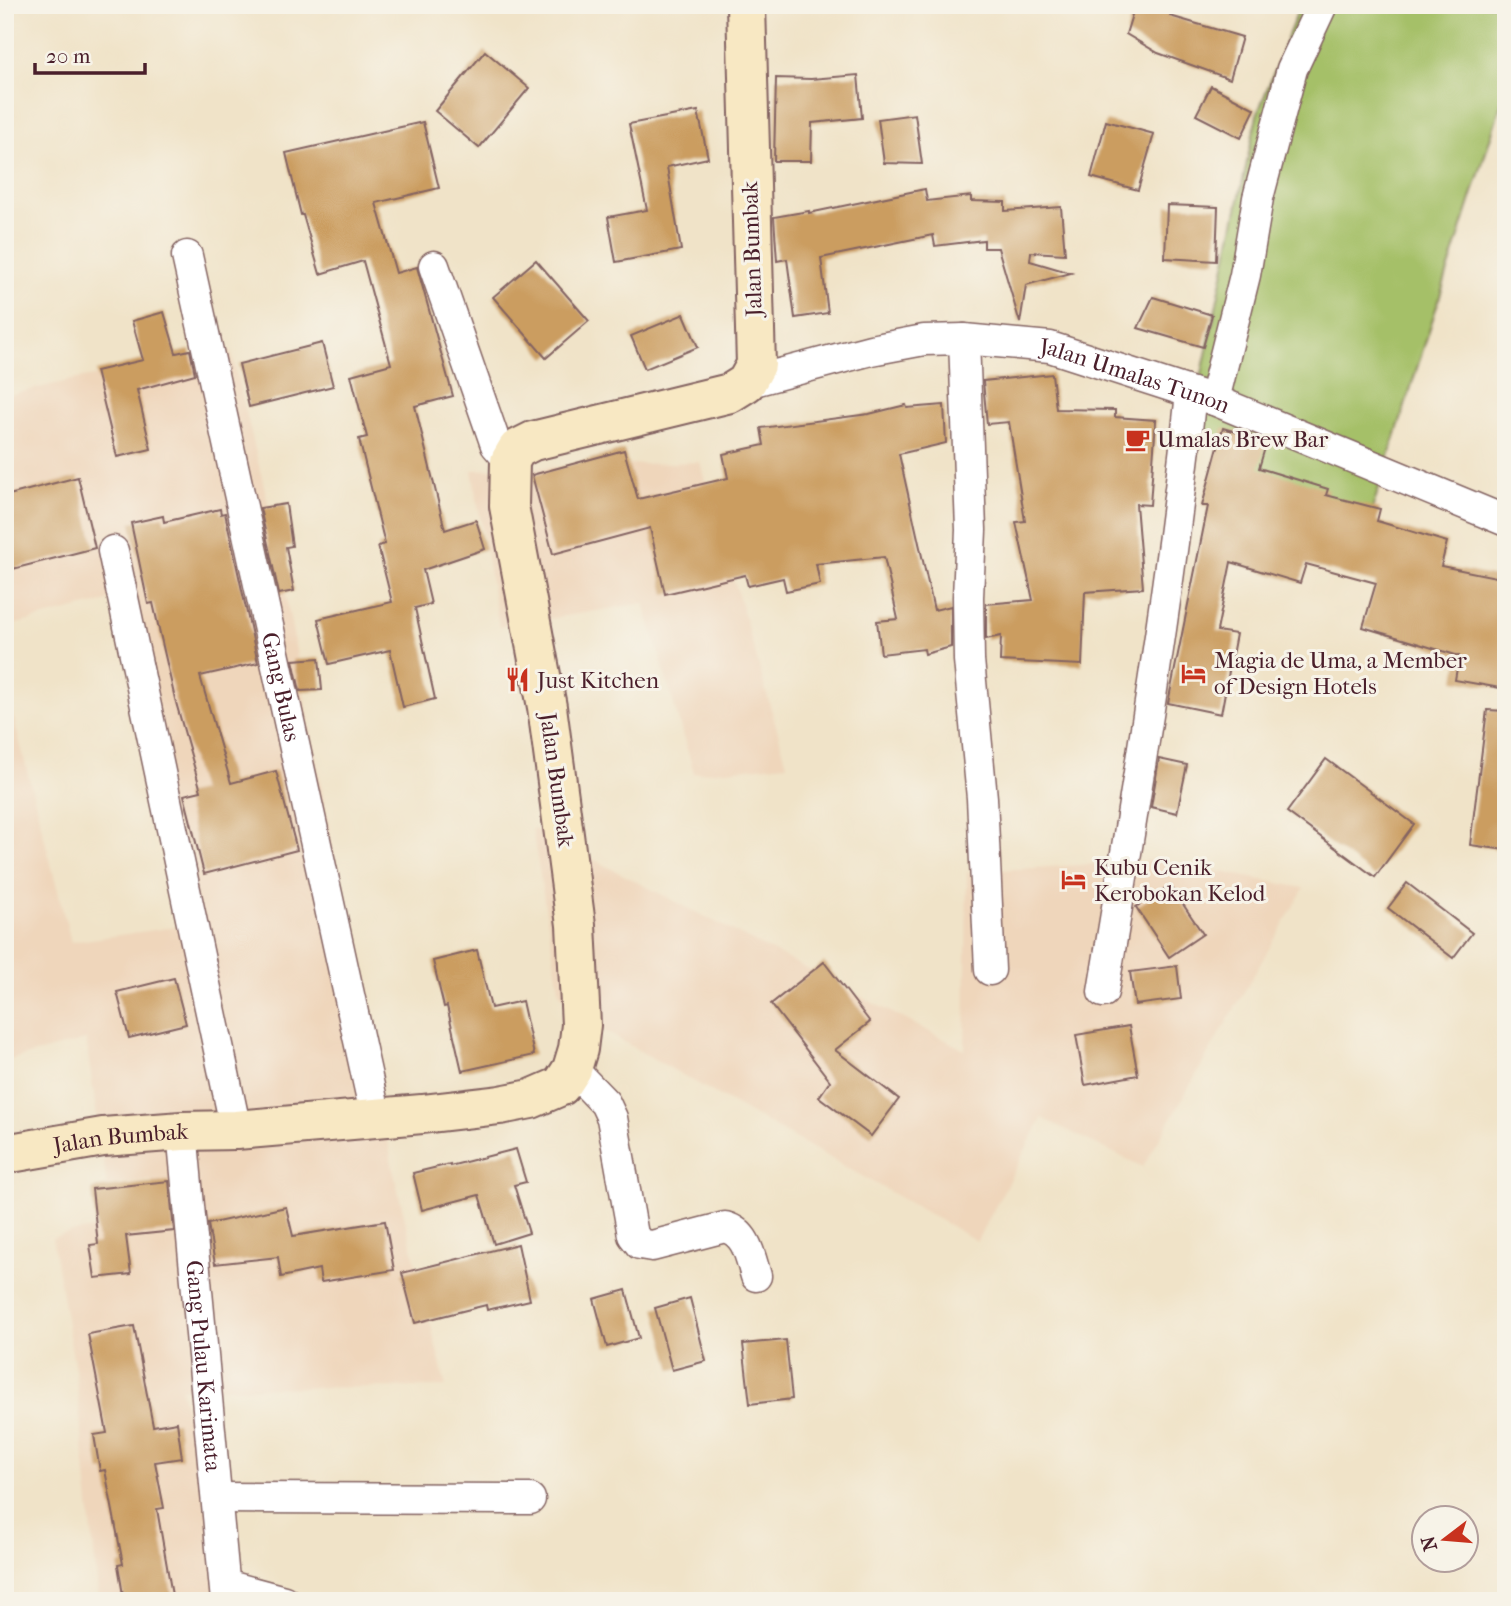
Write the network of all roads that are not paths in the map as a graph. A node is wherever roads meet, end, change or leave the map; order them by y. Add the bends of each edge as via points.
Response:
1 (746, 5) edge
2 (1322, 5) edge
3 (187, 256) dead end
4 (434, 266) dead end
5 (964, 339) junction
6 (746, 383) junction
7 (1203, 396) junction
8 (510, 461) junction
9 (1506, 521) edge
10 (113, 551) dead end
11 (990, 970) dead end
12 (1103, 992) dead end
13 (572, 1069) junction
14 (376, 1118) junction
15 (182, 1130) junction
16 (236, 1130) junction
17 (5, 1154) edge
18 (757, 1276) dead end
19 (216, 1498) junction
20 (530, 1499) dead end
21 (225, 1593) edge
22 (284, 1601) edge

1 - 6 street, Jalan Bumbak via 755,365
2 - 7 street via 1292,69 1258,198 1245,275
3 - 14 street, Gang Bulas
4 - 8 street via 496,445
5 - 6 street, Jalan Umalas Tunon via 924,340 871,350
5 - 7 street, Jalan Umalas Tunon via 1050,346
5 - 11 street via 971,530 969,660 982,797
6 - 8 street via 730,393 533,441 517,449
7 - 9 street, Jalan Umalas Tunon
7 - 12 street via 1181,493
8 - 13 street, Jalan Bumbak via 509,506 547,707 576,925 581,1025
10 - 16 street
13 - 14 street, Jalan Bumbak via 561,1086 531,1100
13 - 18 street via 605,1103 612,1118 633,1235 640,1244 652,1246 725,1227 744,1240
14 - 16 street, Jalan Bumbak
15 - 16 street, Jalan Bumbak
15 - 17 street, Jalan Bumbak
15 - 19 street, Gang Pulau Karimata
19 - 20 street
19 - 21 street, Gang Pulau Karimata
21 - 22 street

